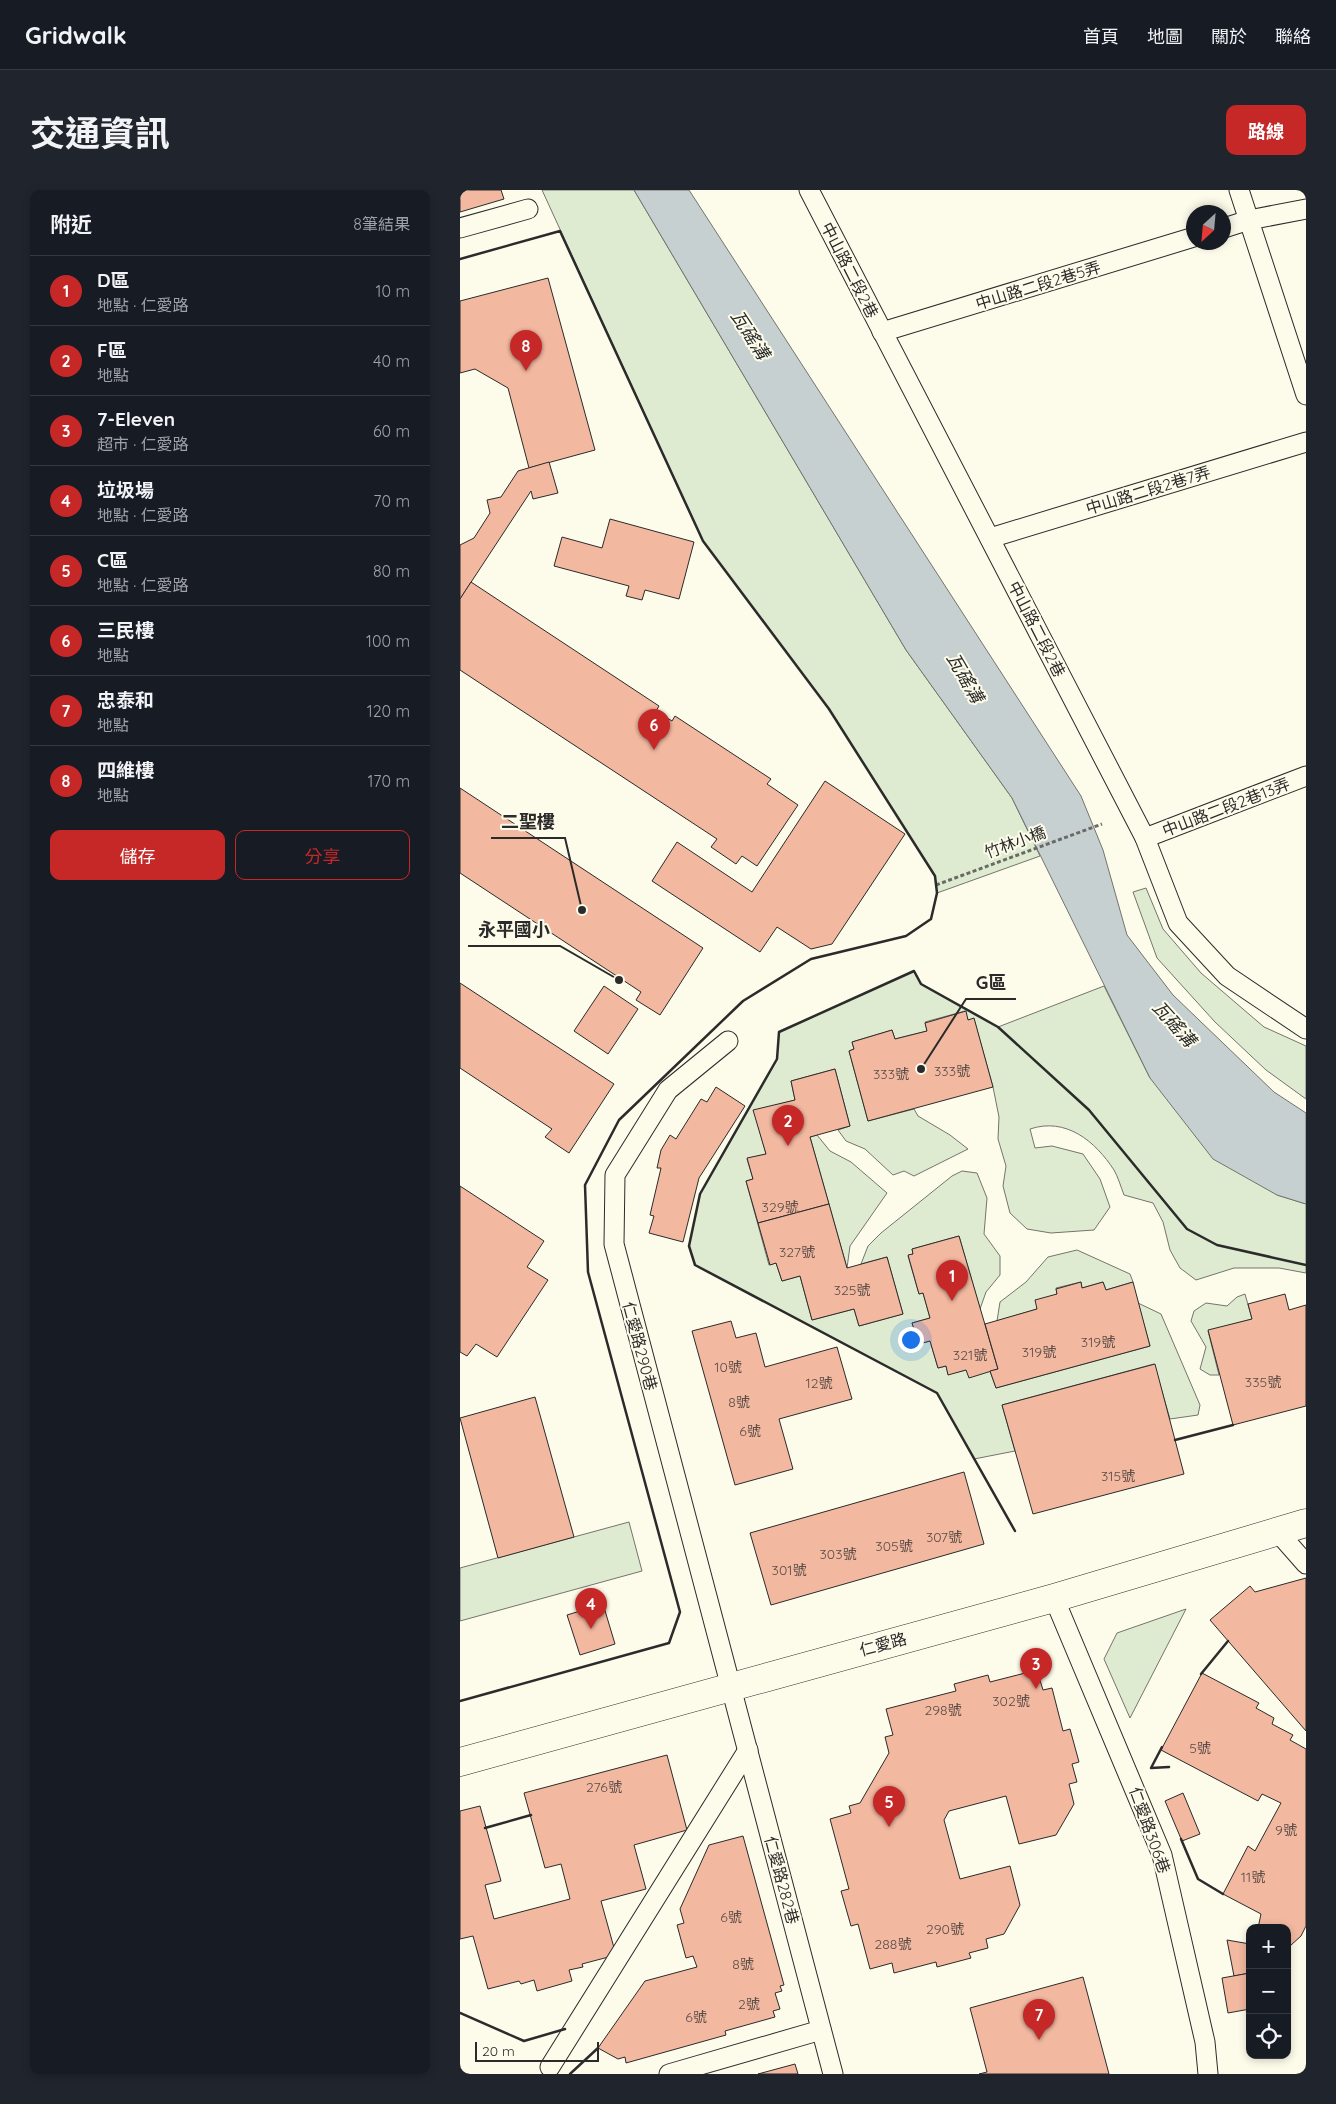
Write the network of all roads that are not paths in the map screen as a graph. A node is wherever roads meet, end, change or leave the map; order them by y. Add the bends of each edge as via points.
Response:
1 (809, 190) edge
2 (1239, 190) edge
3 (528, 209) dead end
4 (1306, 209) edge
5 (1249, 220) junction
6 (1231, 226) edge
7 (460, 228) edge
8 (1186, 239) edge
9 (882, 332) junction
10 (1306, 395) edge
11 (1306, 442) edge
12 (990, 538) junction
13 (1306, 776) edge
14 (1145, 838) junction
15 (1306, 1029) edge
16 (728, 1041) dead end
17 (1306, 1524) edge
18 (1277, 1531) junction
19 (1306, 1564) edge
20 (1054, 1598) junction
21 (730, 1686) junction
22 (748, 1750) junction
23 (460, 1762) edge
24 (821, 2030) junction
25 (550, 2067) dead end
26 (670, 2074) edge
27 (833, 2074) edge
28 (1208, 2074) edge

1 - 9 lane, 中山路二段2巷
2 - 5 lane
3 - 7 lane
4 - 5 lane
5 - 6 lane
5 - 10 lane
8 - 9 lane, 中山路二段2巷5弄
9 - 12 lane, 中山路二段2巷
11 - 12 lane, 中山路二段2巷7弄
12 - 14 lane, 中山路二段2巷
13 - 14 lane, 中山路二段2巷13弄
14 - 15 lane, 中山路二段2巷 via 1178,924 1227,976
16 - 21 lane, 仁愛路290巷 via 668,1090 615,1175 614,1244
17 - 18 street, 仁愛路
18 - 19 lane
18 - 20 street, 仁愛路
20 - 21 street, 仁愛路
20 - 28 lane, 仁愛路306巷 via 1162,1855 1205,2042
21 - 22 lane, 仁愛路282巷
21 - 23 street, 仁愛路
22 - 24 lane, 仁愛路282巷
22 - 25 lane
24 - 26 lane
24 - 27 lane, 仁愛路282巷

